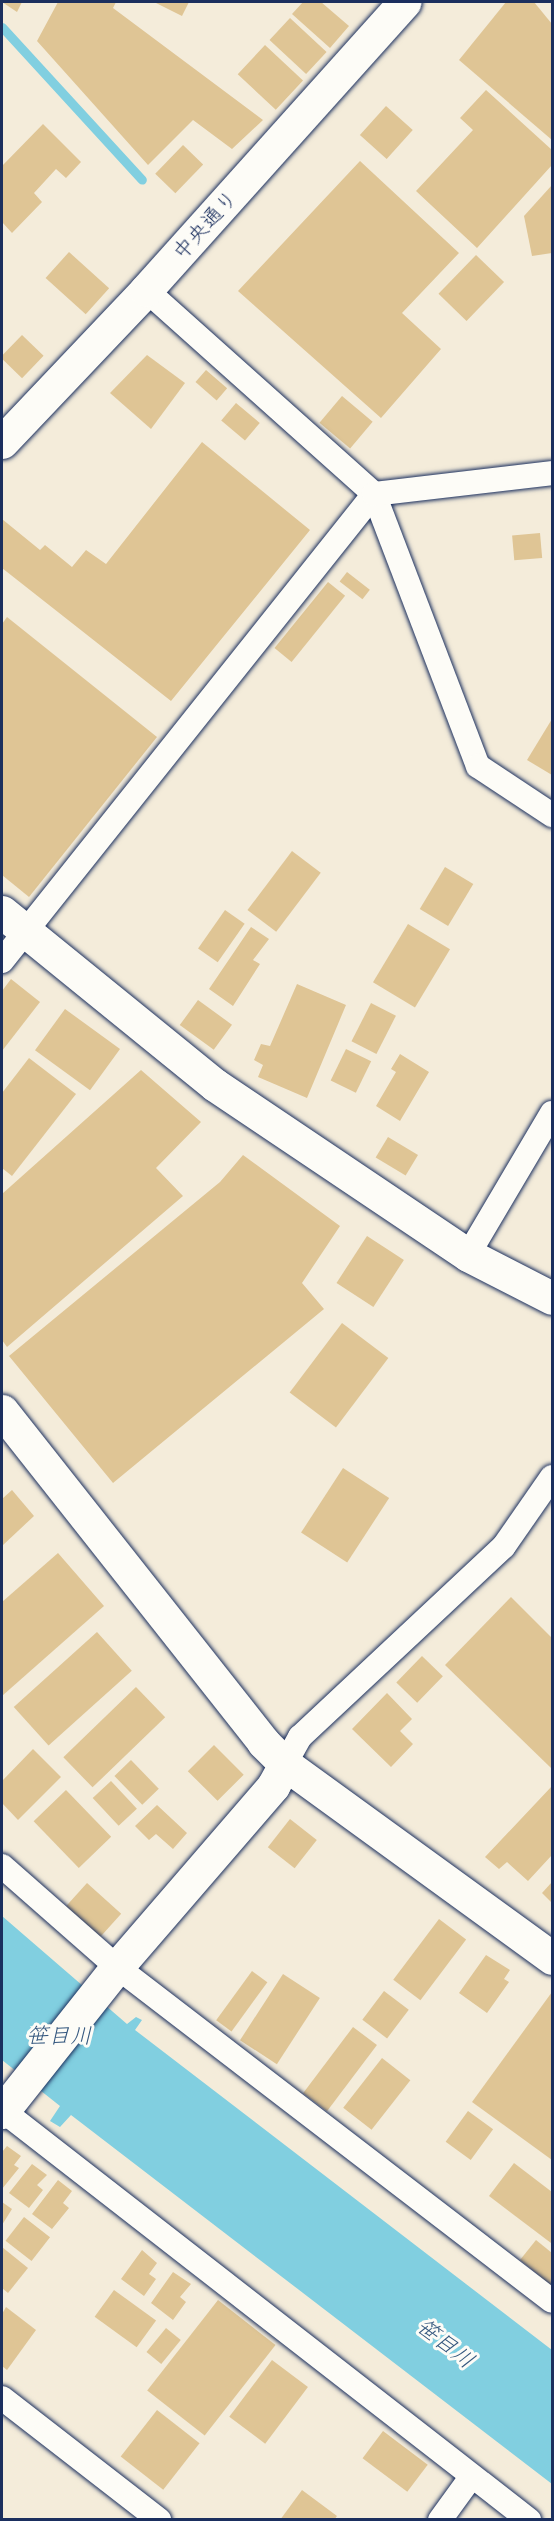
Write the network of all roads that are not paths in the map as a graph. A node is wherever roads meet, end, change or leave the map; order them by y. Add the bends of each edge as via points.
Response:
1 (394, 4) edge
2 (146, 290) junction
3 (2, 442) edge
4 (552, 472) edge
5 (374, 494) junction
6 (552, 815) edge
7 (13, 921) edge
8 (2, 961) edge
9 (552, 1113) edge
10 (468, 1255) junction
11 (552, 1299) edge
12 (2, 1411) edge
13 (552, 1477) edge
14 (285, 1764) junction
15 (2, 1866) edge
16 (552, 1958) edge
17 (113, 1972) junction
18 (4, 2108) edge
19 (552, 2301) edge
20 (2, 2398) edge
21 (472, 2476) junction
22 (159, 2520) edge
23 (440, 2520) edge
24 (529, 2520) edge

1 - 2 street, 中央通り
2 - 3 street, 中央通り
2 - 5 street
4 - 5 street
5 - 6 street via 478,766
5 - 7 street
7 - 8 street
7 - 10 street via 215,1085
9 - 10 street
10 - 11 street
12 - 14 street via 263,1742
13 - 14 street via 504,1546 300,1737
14 - 16 street
14 - 17 street via 273,1786
15 - 17 street
17 - 18 street
17 - 19 street
18 - 21 street
20 - 22 street
21 - 23 street
21 - 24 street

